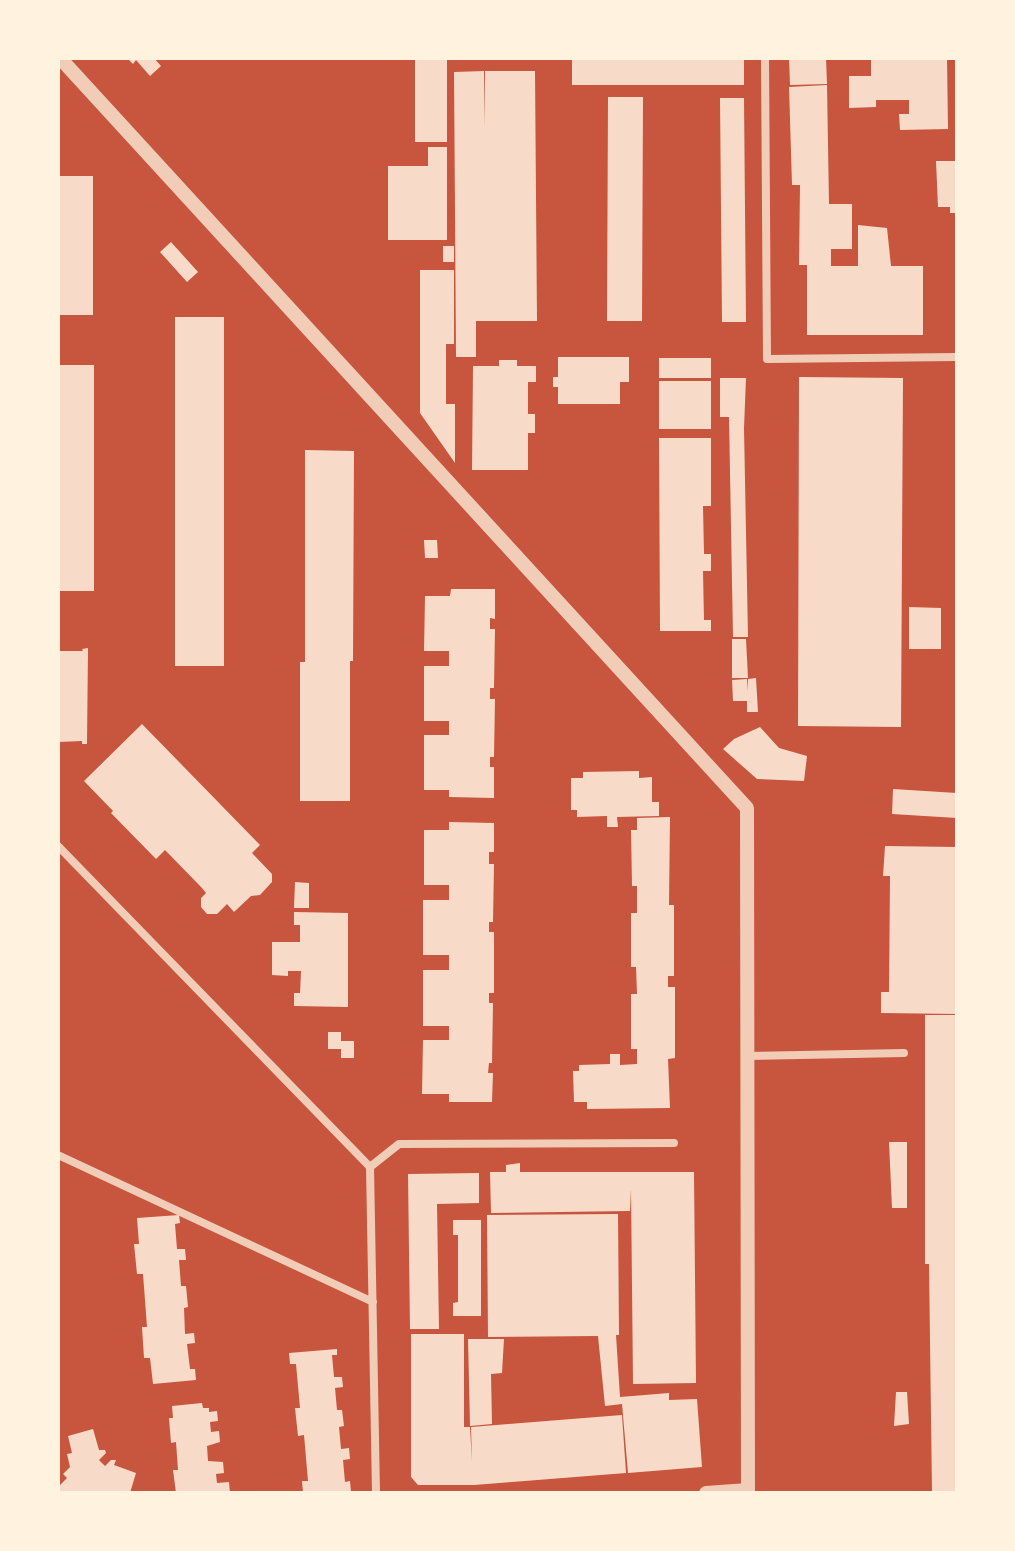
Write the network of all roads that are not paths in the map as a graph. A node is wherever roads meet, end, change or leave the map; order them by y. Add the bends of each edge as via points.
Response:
1 (60, 58) edge
2 (765, 58) edge
3 (957, 357) edge
4 (58, 846) edge
5 (904, 1053) dead end
6 (748, 1056) junction
7 (674, 1143) dead end
8 (58, 1155) edge
9 (370, 1167) junction
10 (373, 1302) junction
11 (748, 1491) edge
12 (376, 1493) edge
13 (706, 1493) edge

1 - 6 street via 747,808
2 - 3 street via 767,359
4 - 9 street
5 - 6 street
6 - 11 street
7 - 9 street via 399,1144
8 - 10 street
9 - 10 street
10 - 12 street
11 - 13 street

